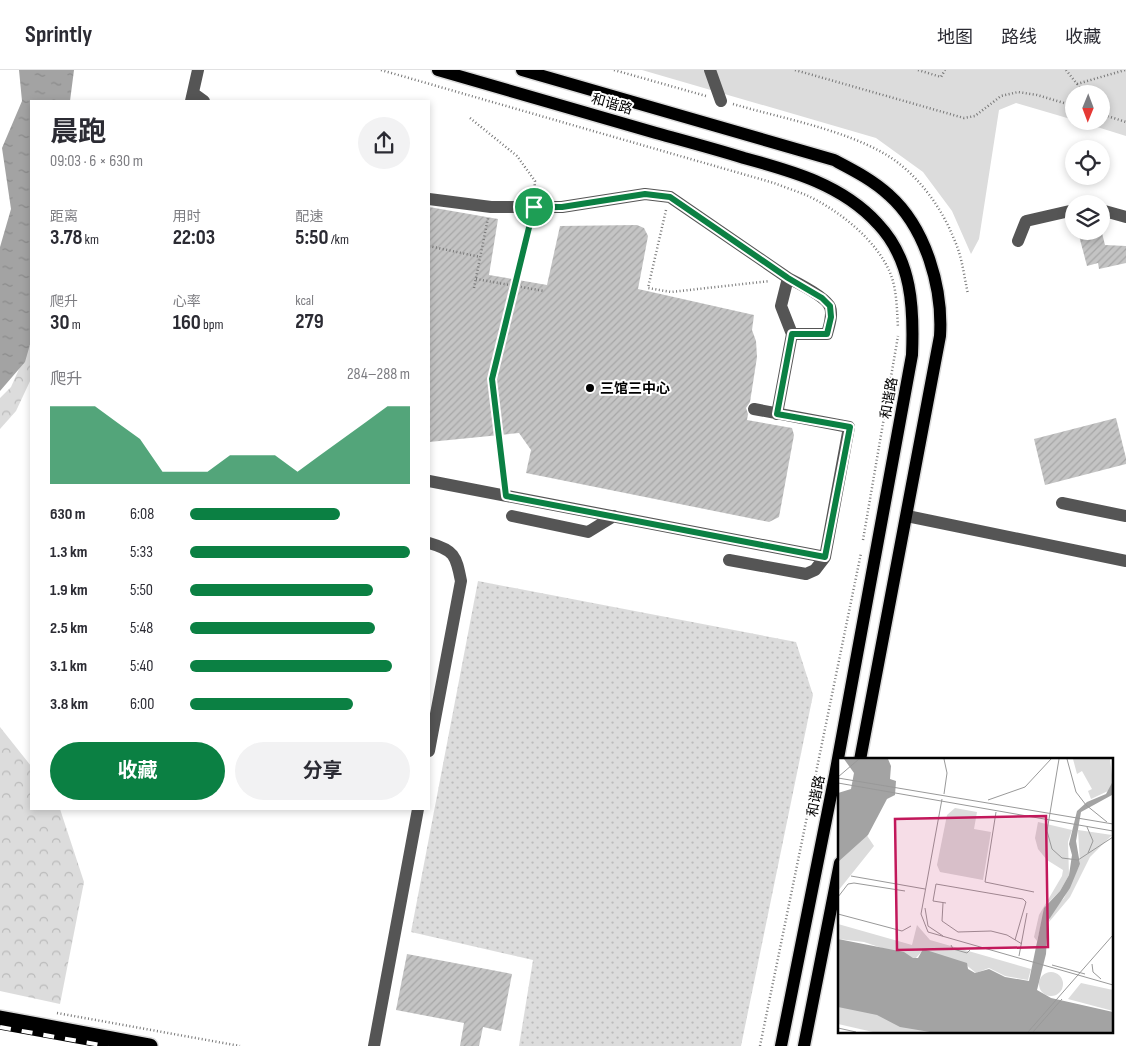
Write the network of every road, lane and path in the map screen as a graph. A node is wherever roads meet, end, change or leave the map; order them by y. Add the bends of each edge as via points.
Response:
1 (198, 70) edge
2 (381, 70) edge
3 (438, 70) edge
4 (522, 70) edge
5 (710, 70) edge
6 (795, 70) edge
7 (918, 70) edge
8 (945, 70) edge
9 (1066, 70) edge
10 (1125, 70) edge
11 (1077, 84) joint
12 (192, 97) edge
13 (721, 100) dead end
14 (1065, 103) edge
15 (1110, 117) edge
16 (470, 118) dead end
17 (1126, 122) edge
18 (670, 197) junction
19 (430, 199) edge
20 (534, 207) junction
21 (1065, 212) edge
22 (1110, 213) edge
23 (489, 214) dead end
24 (1126, 217) edge
25 (1018, 242) dead end
26 (430, 246) edge
27 (480, 257) junction
28 (788, 278) junction
29 (476, 279) junction
30 (763, 282) dead end
31 (474, 288) dead end
32 (544, 291) dead end
33 (792, 334) junction
34 (754, 409) dead end
35 (777, 414) junction
36 (430, 481) edge
37 (506, 496) junction
38 (1062, 503) dead end
39 (512, 516) dead end
40 (614, 516) junction
41 (907, 516) junction
42 (1126, 516) edge
43 (863, 540) dead end
44 (430, 543) edge
45 (862, 550) dead end
46 (825, 557) junction
47 (729, 560) dead end
48 (1126, 561) edge
49 (430, 746) edge
50 (838, 758) edge
51 (860, 758) edge
52 (838, 759) edge
53 (418, 810) edge
54 (838, 873) edge
55 (48, 1011) dead end
56 (0, 1018) edge
57 (150, 1046) edge
58 (240, 1046) edge
59 (374, 1046) edge
60 (760, 1046) edge
61 (781, 1046) edge
62 (804, 1046) edge

1 - 12 street
2 - 43 path via 774,183 807,196 862,233 881,254 892,276 899,334
3 - 50 main road, 和谐路 via 818,181 844,196 878,223 894,244 909,284 912,355
4 - 41 main road, 和谐路 via 834,160 866,177 890,195 910,219 927,254 939,292 941,316
5 - 13 street
6 - 14 path via 964,118 975,116 1001,96 1018,92
7 - 8 path via 941,77
9 - 11 path
10 - 11 path
15 - 17 path
16 - 20 path via 516,156 535,180
18 - 20 street via 645,194 562,207
18 - 28 street
18 - 30 path via 648,288 671,292
19 - 20 street via 491,207
20 - 37 path via 492,379
21 - 25 street via 1026,221
22 - 24 street
23 - 27 path
26 - 27 path
27 - 29 path
28 - 33 street via 782,306
28 - 33 street via 822,298 830,306 831,317 827,334
29 - 31 path
29 - 32 path, bridge
33 - 35 street
34 - 35 street
35 - 46 street via 850,427
36 - 37 street
37 - 40 street
38 - 42 street
39 - 40 street via 588,532
40 - 46 street
41 - 48 street
41 - 51 main road, 和谐路
44 - 49 street via 449,550 458,565 461,581
45 - 60 path
46 - 47 street via 815,570 806,574
52 - 61 main road, 和谐路
53 - 59 street
54 - 62 main road
55 - 58 path
56 - 57 highway

